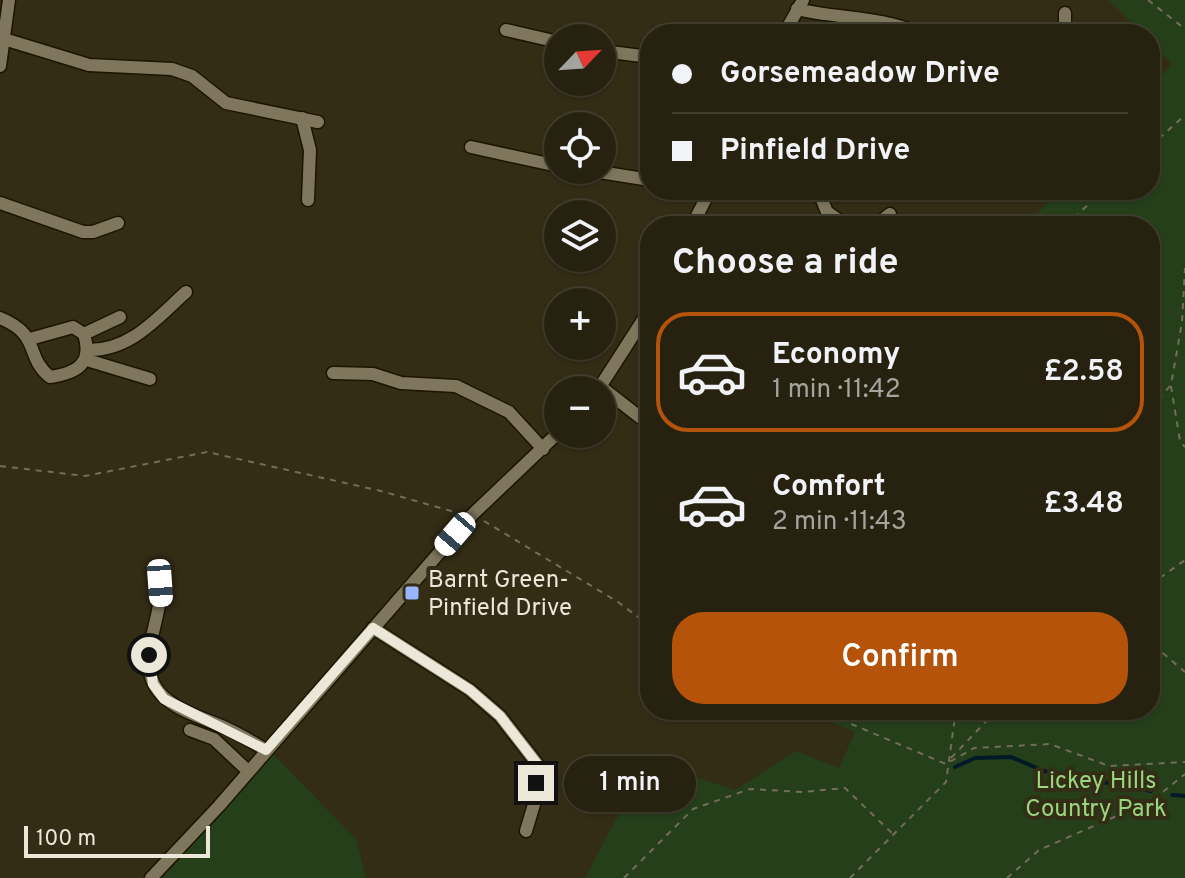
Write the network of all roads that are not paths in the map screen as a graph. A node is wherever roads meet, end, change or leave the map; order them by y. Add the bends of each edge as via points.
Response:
1 (9, 0) edge
2 (800, 4) edge
3 (1065, 13) dead end
4 (789, 24) edge
5 (887, 24) edge
6 (1065, 24) edge
7 (506, 30) dead end
8 (4, 39) junction
9 (544, 39) edge
10 (616, 53) edge
11 (640, 56) edge
12 (0, 66) edge
13 (302, 118) junction
14 (318, 122) dead end
15 (471, 147) dead end
16 (544, 163) edge
17 (616, 175) edge
18 (640, 178) edge
19 (308, 200) dead end
20 (0, 203) edge
21 (890, 214) dead end
22 (888, 216) edge
23 (118, 223) dead end
24 (186, 292) dead end
25 (120, 317) dead end
26 (0, 318) edge
27 (640, 325) edge
28 (84, 334) junction
29 (30, 339) junction
30 (88, 355) junction
31 (333, 373) dead end
32 (608, 376) edge
33 (150, 379) dead end
34 (616, 400) edge
35 (640, 418) edge
36 (543, 449) joint
37 (160, 583) dead end
38 (373, 628) junction
39 (190, 730) dead end
40 (266, 750) junction
41 (248, 771) junction
42 (532, 813) junction
43 (545, 818) dead end
44 (526, 831) dead end
45 (151, 878) edge

1 - 8 street
2 - 4 street
2 - 5 street via 835,18
3 - 6 street
7 - 9 street
8 - 12 street
8 - 13 street via 89,65 172,69 192,76 226,103
10 - 11 street
13 - 14 street
13 - 19 street via 310,142
15 - 16 street
17 - 18 street
20 - 23 street via 83,232
21 - 22 street
24 - 30 street via 142,333
25 - 28 street
26 - 29 street
27 - 32 street
28 - 29 street via 73,327
28 - 30 street
29 - 30 street via 39,368 50,377 66,375
30 - 33 street
31 - 36 street via 373,374 476,393 509,412
34 - 35 street
36 - 38 street via 471,516
37 - 40 street via 162,604 149,655 153,684 181,710
38 - 40 street
38 - 42 street via 470,690 500,716 538,765
39 - 41 street via 214,739
40 - 41 street
41 - 45 street
42 - 43 street
42 - 44 street

